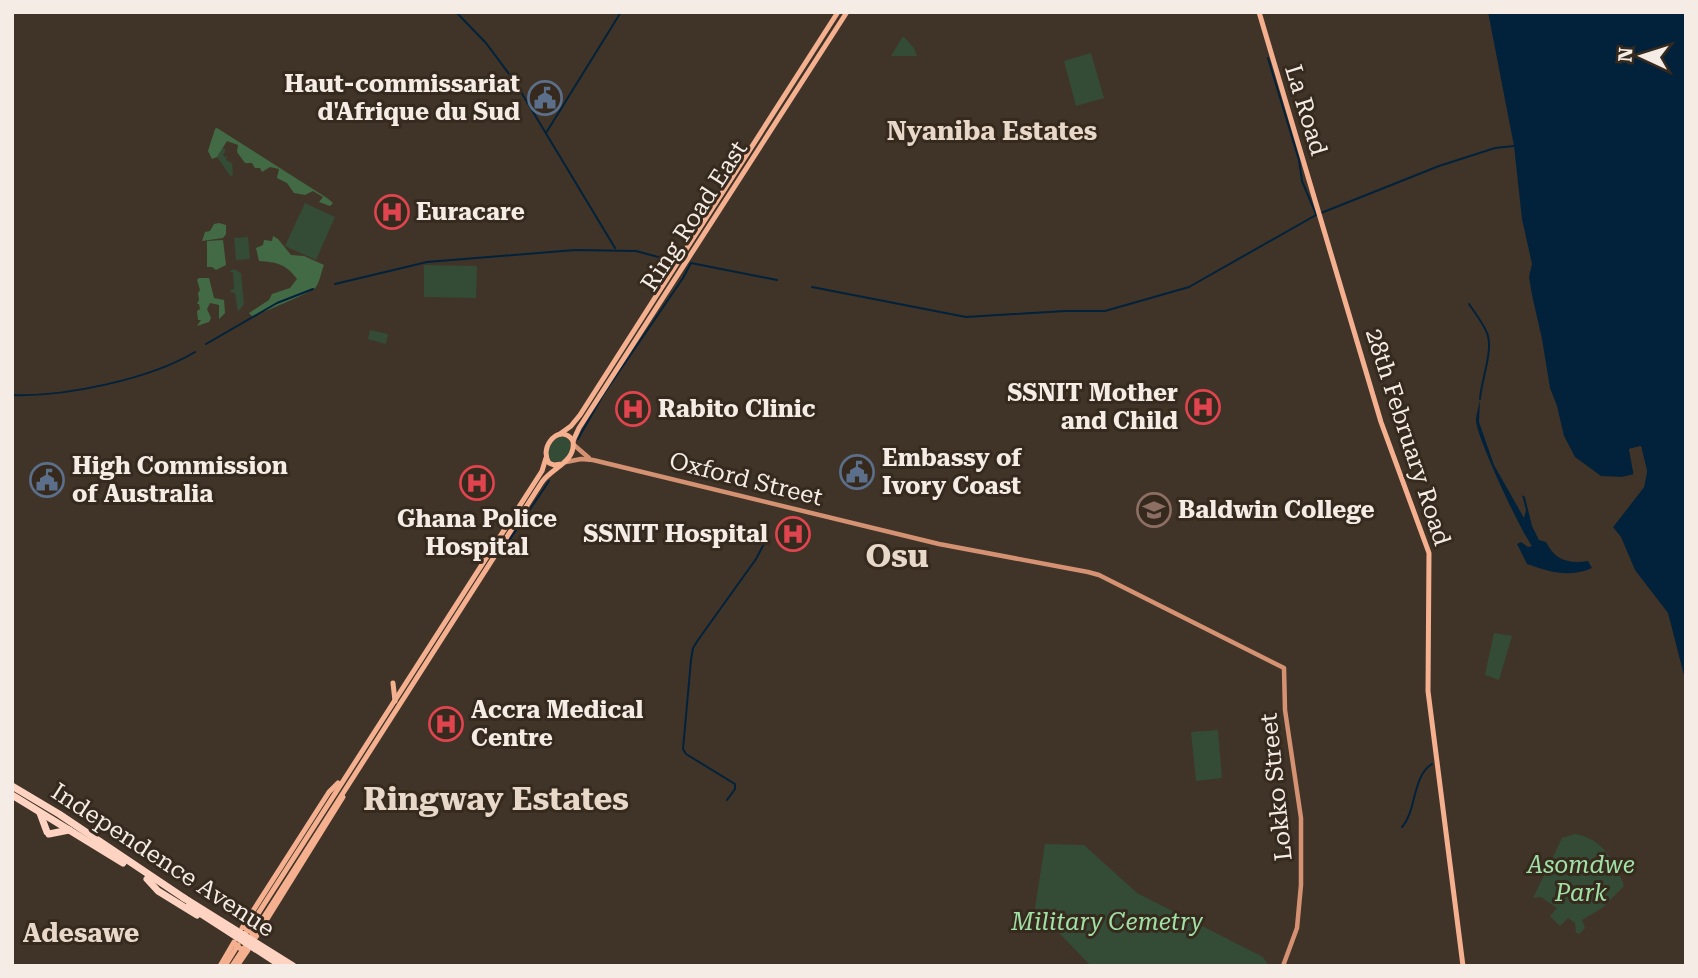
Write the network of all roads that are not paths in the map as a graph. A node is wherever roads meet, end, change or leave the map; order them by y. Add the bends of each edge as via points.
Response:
1 (838, 12) edge
2 (847, 12) edge
3 (1260, 13) edge
4 (715, 211) junction
5 (1320, 216) joint
6 (560, 434) junction
7 (574, 443) junction
8 (546, 458) junction
9 (593, 460) junction
10 (564, 463) junction
11 (518, 514) junction
12 (433, 647) junction
13 (1284, 668) joint
14 (407, 680) junction
15 (395, 701) junction
16 (384, 723) junction
17 (347, 773) junction
18 (12, 786) edge
19 (347, 786) junction
20 (12, 795) edge
21 (40, 812) junction
22 (73, 830) junction
23 (148, 877) junction
24 (183, 900) junction
25 (242, 928) junction
26 (256, 937) junction
27 (234, 941) junction
28 (248, 949) junction
29 (220, 966) edge
30 (225, 966) edge
31 (235, 966) edge
32 (279, 966) edge
33 (293, 966) edge
34 (300, 966) edge
35 (1284, 966) edge
36 (1464, 966) edge

1 - 4 main road, Ring Road East
2 - 4 main road, Ring Road East
3 - 5 main road, La Road
4 - 6 main road, Ring Road East via 580,415
4 - 7 main road, Ring Road East via 579,428
5 - 36 main road, 28th February Road via 1381,422 1429,553 1428,691
6 - 7 main road
6 - 8 main road via 549,442
7 - 9 main road, Oxford Street
7 - 10 main road
8 - 10 main road via 552,464
8 - 11 main road
9 - 10 main road, Oxford Street
9 - 13 main road, Oxford Street via 939,544 1099,575
10 - 11 main road via 545,477
11 - 12 main road
12 - 14 main road
12 - 16 main road
13 - 35 main road, Lokko Street via 1285,710 1301,823 1300,915
14 - 15 main road
14 - 15 main road via 393,683
15 - 16 main road
16 - 17 main road
16 - 19 main road
17 - 25 main road via 329,792
17 - 30 main road
18 - 23 highway, Independence Avenue
19 - 26 main road via 340,806
19 - 31 main road
20 - 21 highway, Independence Avenue
21 - 22 highway, Independence Avenue
21 - 22 highway via 48,833
22 - 23 highway, Independence Avenue
23 - 24 highway, Independence Avenue
23 - 25 highway via 165,881
23 - 27 highway via 158,891
24 - 32 highway, Independence Avenue, bridge
24 - 33 highway, Independence Avenue, bridge
25 - 26 main road, Independence Avenue, bridge
25 - 27 main road
26 - 28 main road
26 - 34 main road, Independence Avenue
27 - 28 main road, Independence Avenue, bridge via 242,950
27 - 29 main road
28 - 31 main road
28 - 32 main road, Independence Avenue

